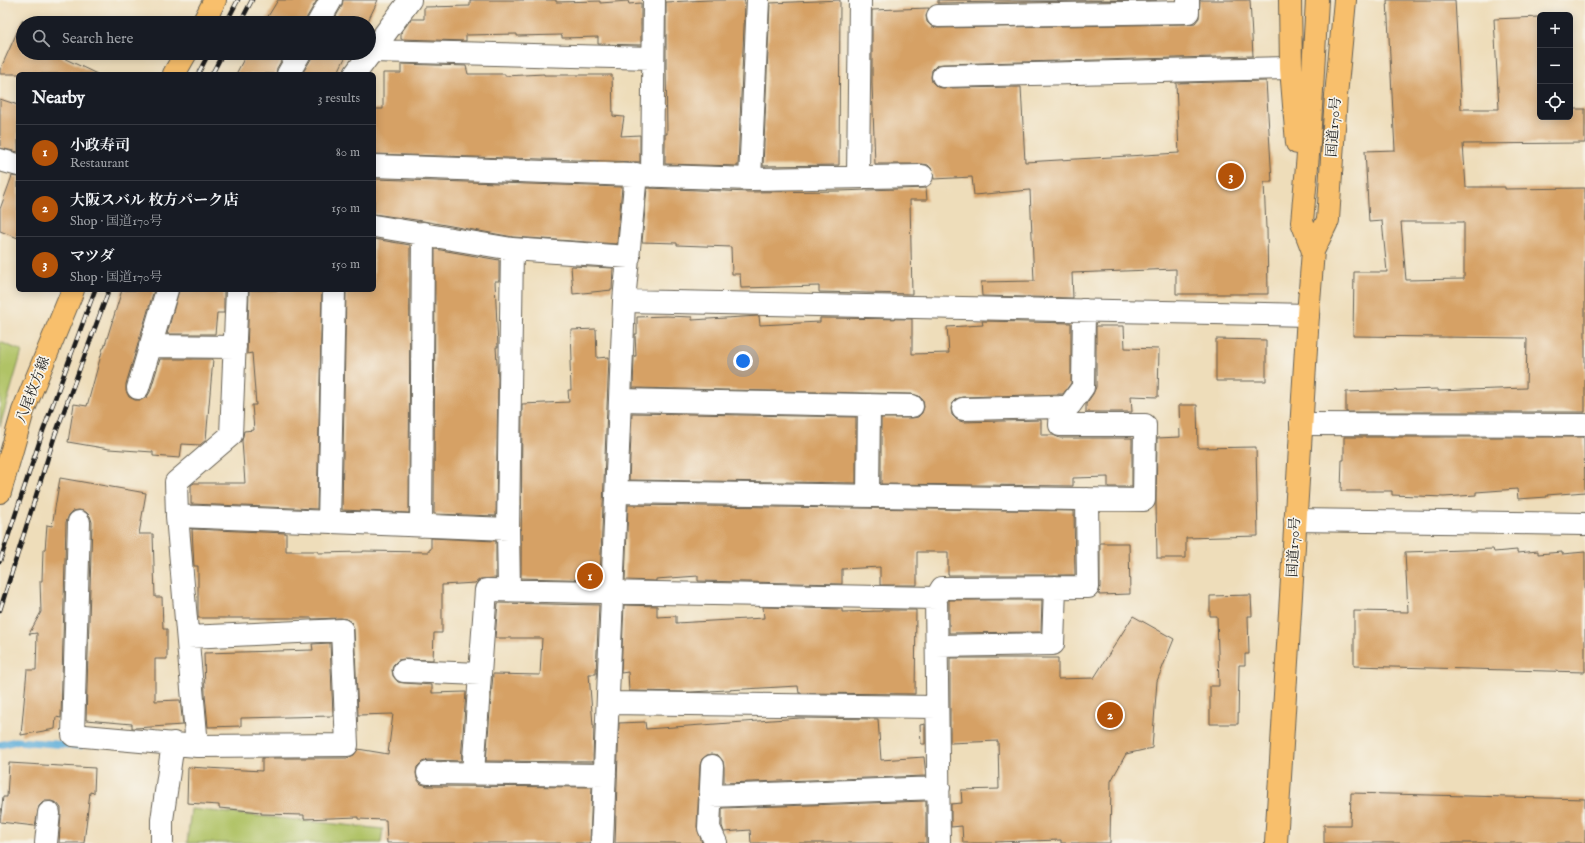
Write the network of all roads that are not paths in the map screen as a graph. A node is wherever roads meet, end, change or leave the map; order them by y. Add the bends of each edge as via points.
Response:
1 (215, 0) edge
2 (331, 0) edge
3 (410, 0) edge
4 (654, 0) edge
5 (758, 0) edge
6 (860, 0) edge
7 (1188, 0) edge
8 (1290, 0) edge
9 (1317, 0) edge
10 (1326, 0) edge
11 (1345, 0) edge
12 (1085, 7) edge
13 (987, 8) edge
14 (206, 16) edge
15 (322, 16) edge
16 (938, 16) dead end
17 (376, 46) edge
18 (1314, 47) junction
19 (376, 51) edge
20 (653, 58) junction
21 (182, 60) edge
22 (296, 60) edge
23 (365, 60) edge
24 (1291, 68) junction
25 (175, 72) edge
26 (289, 72) edge
27 (356, 72) edge
28 (943, 76) dead end
29 (0, 160) edge
30 (16, 164) edge
31 (376, 166) edge
32 (644, 175) junction
33 (922, 176) dead end
34 (858, 177) junction
35 (750, 179) junction
36 (1302, 222) junction
37 (376, 226) edge
38 (424, 234) junction
39 (512, 249) junction
40 (1313, 251) junction
41 (629, 257) junction
42 (72, 292) edge
43 (166, 292) edge
44 (237, 292) edge
45 (334, 292) edge
46 (624, 301) junction
47 (1084, 310) junction
48 (1308, 315) junction
49 (150, 346) junction
50 (235, 347) junction
51 (138, 388) dead end
52 (620, 400) junction
53 (869, 405) junction
54 (912, 406) dead end
55 (1061, 407) junction
56 (963, 409) dead end
57 (1301, 424) junction
58 (1585, 425) edge
59 (0, 492) edge
60 (617, 492) junction
61 (868, 495) junction
62 (1087, 499) junction
63 (177, 516) junction
64 (1295, 520) junction
65 (79, 522) dead end
66 (329, 522) junction
67 (1585, 524) edge
68 (421, 526) junction
69 (508, 529) junction
70 (1055, 587) junction
71 (509, 590) junction
72 (612, 592) junction
73 (936, 598) junction
74 (188, 637) junction
75 (937, 646) junction
76 (404, 671) dead end
77 (480, 674) junction
78 (608, 703) junction
79 (938, 707) junction
80 (173, 743) junction
81 (197, 746) junction
82 (712, 766) dead end
83 (428, 773) dead end
84 (473, 773) junction
85 (605, 775) junction
86 (938, 788) junction
87 (710, 796) junction
88 (49, 813) dead end
89 (46, 843) edge
90 (162, 843) edge
91 (602, 843) edge
92 (716, 843) edge
93 (939, 843) edge
94 (1276, 843) edge

1 - 14 main road
2 - 15 street
3 - 17 street
4 - 20 street
5 - 35 street
6 - 34 street
7 - 12 street via 1188,12
8 - 24 main road
9 - 18 main road, 国道170号
10 - 18 main road via 1323,26
11 - 40 main road, 国道170号 via 1328,220
12 - 13 street
13 - 16 street
18 - 36 main road, 国道170号
19 - 20 street
20 - 32 street
21 - 25 main road
22 - 26 street
23 - 27 street
24 - 28 street
24 - 36 main road
29 - 30 street
31 - 32 street
32 - 35 street
32 - 41 street
33 - 34 street
34 - 35 street
36 - 40 main road, 国道170号
37 - 38 street
38 - 39 street
38 - 68 street
39 - 41 street
39 - 69 street
40 - 48 main road, 国道170号
41 - 46 street
42 - 59 main road, 八尾枚方線 via 23,411
43 - 49 street
44 - 50 street
45 - 66 street
46 - 47 street
46 - 52 street
47 - 48 street
47 - 55 street via 1083,387 1070,405
48 - 57 main road, 国道170号
49 - 50 street
49 - 51 street
50 - 63 street via 231,435 176,482
52 - 53 street
52 - 60 street
53 - 54 street
53 - 61 street
55 - 56 street
55 - 62 street via 1060,425 1145,425 1144,500
57 - 58 street
57 - 64 main road, 国道170号
60 - 61 street
60 - 72 street
61 - 62 street
62 - 70 street via 1088,587
63 - 66 street
63 - 74 street
64 - 67 street
64 - 94 main road, 国道170号
65 - 80 street via 74,735
66 - 68 street
68 - 69 street
69 - 71 street
70 - 73 street via 942,588
70 - 75 street via 1053,644
71 - 72 street
71 - 77 street via 486,590
72 - 73 street
72 - 78 street
73 - 75 street
74 - 81 street
74 - 81 street via 342,630 347,745
75 - 79 street
76 - 77 street
77 - 84 street
78 - 79 street
78 - 85 street
79 - 86 street
80 - 81 street
80 - 90 street via 162,820
82 - 87 street
83 - 84 street
84 - 85 street
85 - 91 street
86 - 87 street
86 - 93 street
87 - 92 street via 709,828
88 - 89 street

